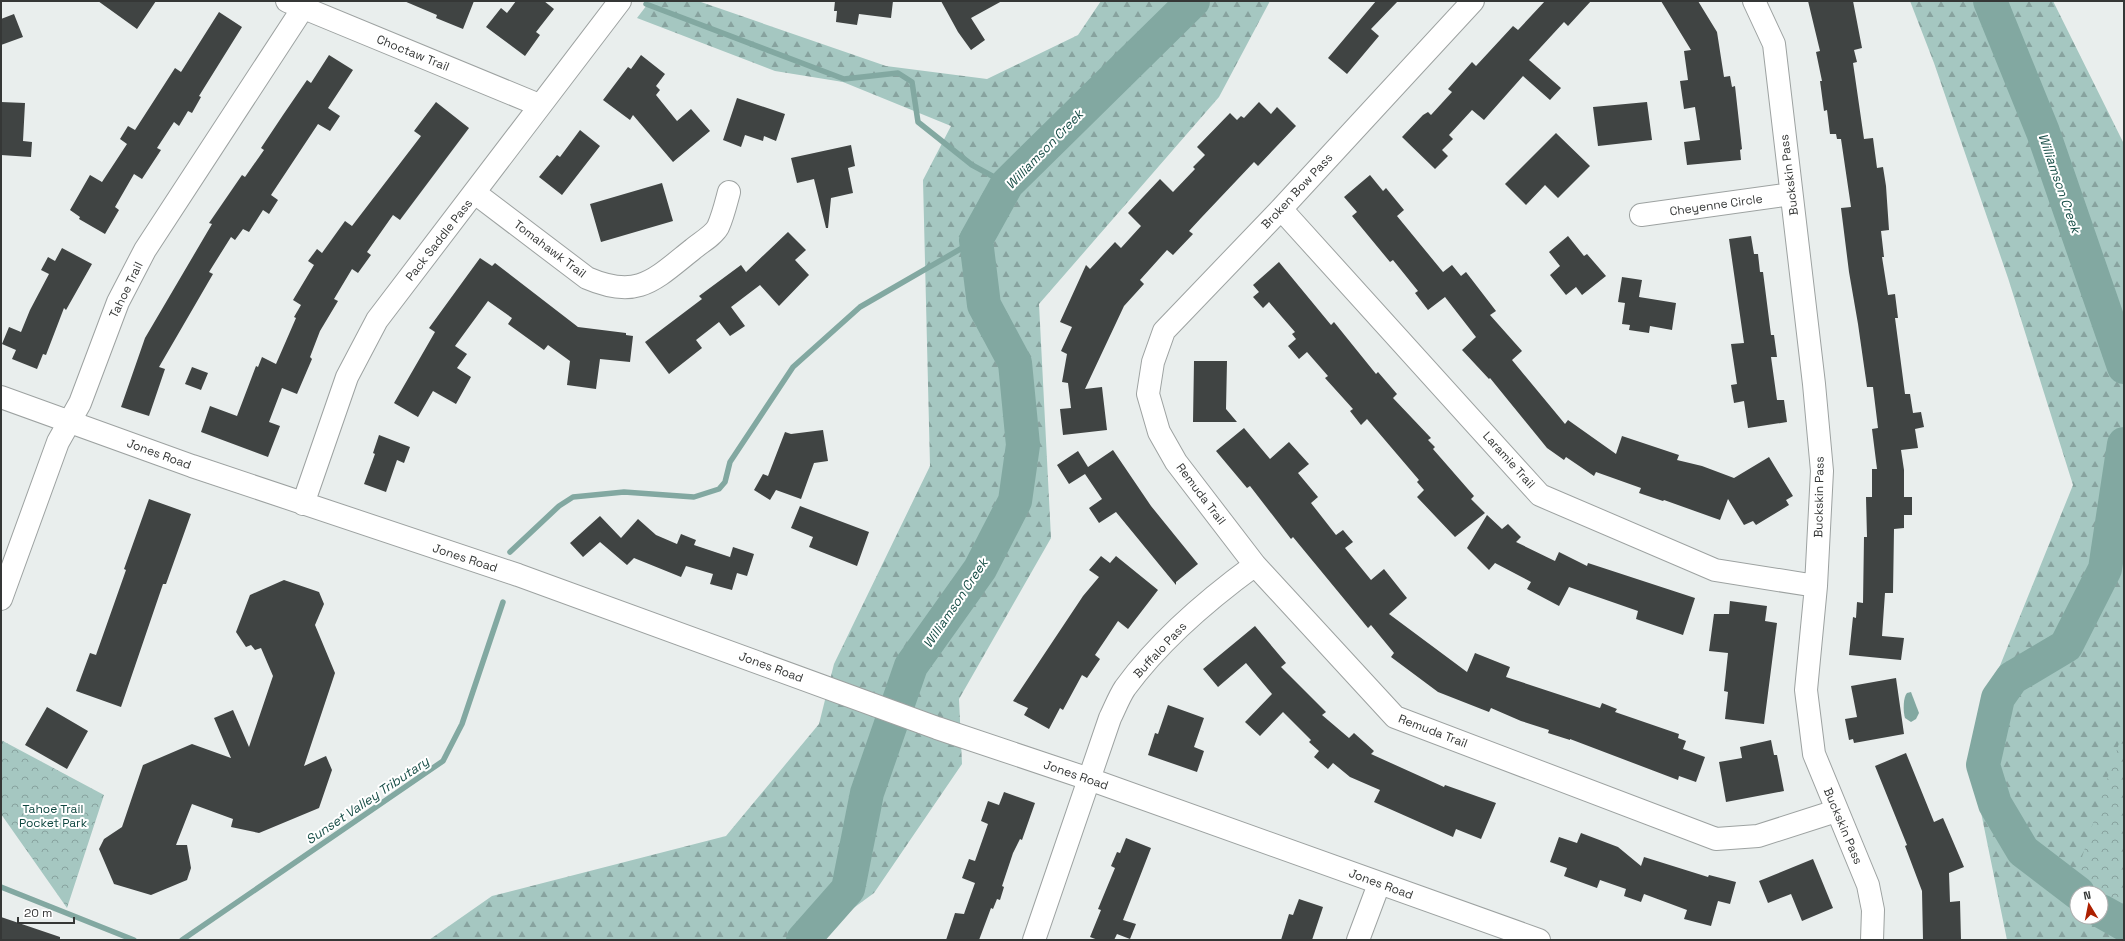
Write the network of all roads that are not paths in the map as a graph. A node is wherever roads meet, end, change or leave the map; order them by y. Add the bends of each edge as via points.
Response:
1 (620, 1) edge
2 (1473, 1) edge
3 (1754, 1) edge
4 (295, 4) edge
5 (539, 105) junction
6 (729, 192) dead end
7 (475, 193) junction
8 (1791, 194) junction
9 (1281, 209) junction
10 (1641, 215) dead end
11 (1148, 394) joint
12 (1, 397) edge
13 (69, 422) junction
14 (303, 504) junction
15 (1255, 565) junction
16 (1816, 586) junction
17 (1, 599) edge
18 (1089, 780) junction
19 (1836, 811) junction
20 (1379, 884) junction
21 (1034, 940) edge
22 (1358, 940) edge
23 (1539, 940) edge
24 (1872, 940) edge

1 - 5 street, Pack Saddle Pass
2 - 9 street, Broken Bow Pass
3 - 8 street, Buckskin Pass via 1774,44
4 - 5 street, Choctaw Trail
4 - 13 street, Tahoe Trail via 145,250 118,302 80,403
5 - 7 street, Pack Saddle Pass
6 - 7 street, Tomahawk Trail via 718,228 664,273 646,284 626,288 605,286 587,278
7 - 14 street, Pack Saddle Pass via 377,320 360,350 347,377
8 - 10 street, Cheyenne Circle
8 - 16 street, Buckskin Pass via 1822,471
9 - 11 street, Broken Bow Pass via 1164,331 1153,362
9 - 16 street, Laramie Trail via 1540,495 1715,570
11 - 15 street, Remuda Trail via 1159,432 1176,462
12 - 13 street, Jones Road
13 - 14 street, Jones Road
13 - 17 street, Tahoe Trail via 58,442
14 - 18 street, Jones Road via 518,575 937,728
15 - 18 street, Buffalo Pass via 1218,592 1151,656 1124,690 1110,718
15 - 19 street, Remuda Trail via 1395,717 1716,839 1758,836
16 - 19 street, Buckskin Pass via 1806,690 1814,754
18 - 20 street, Jones Road
18 - 21 street, Buffalo Pass
19 - 24 street, Buckskin Pass via 1868,885 1873,910
20 - 22 street
20 - 23 street, Jones Road

